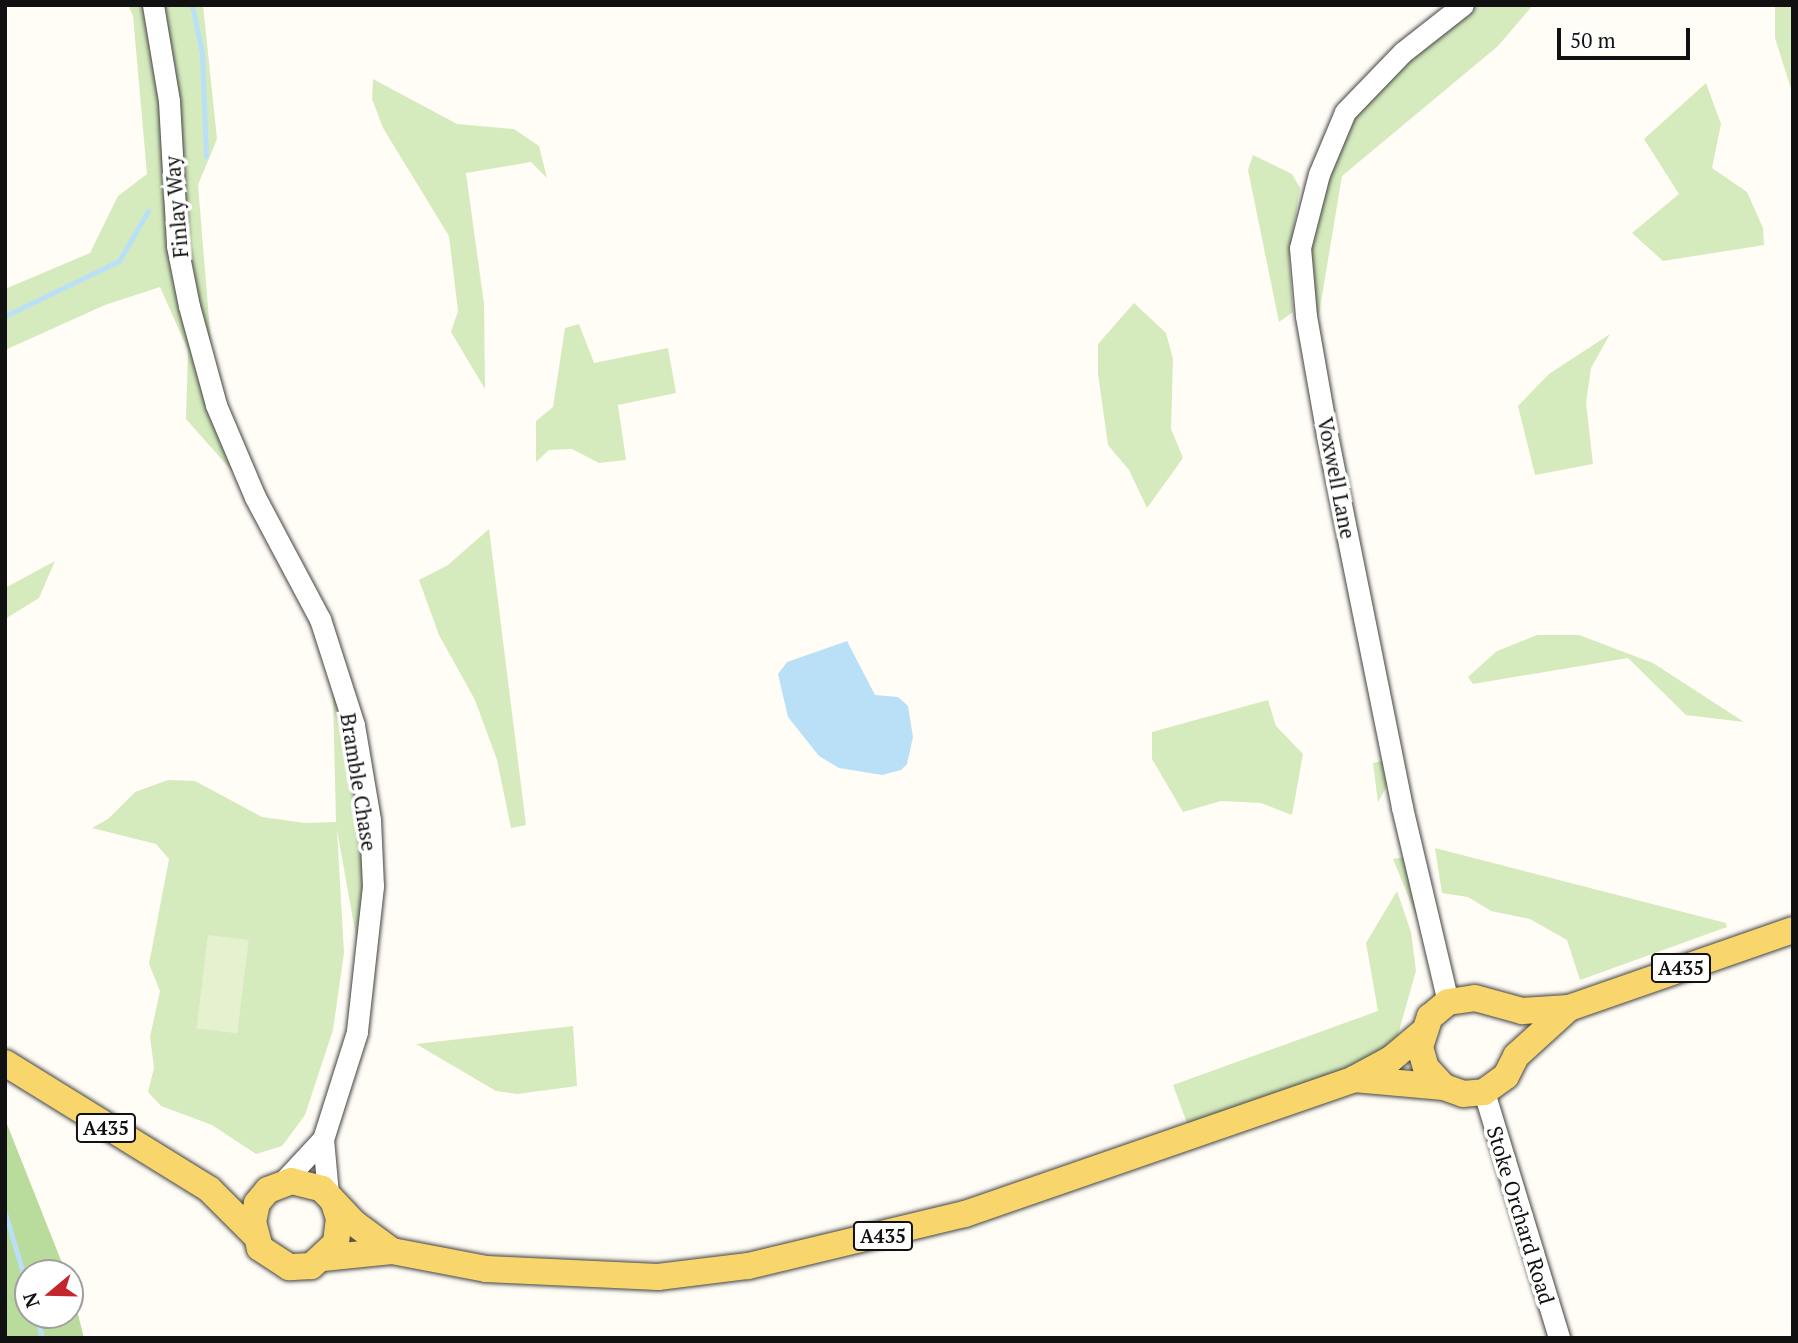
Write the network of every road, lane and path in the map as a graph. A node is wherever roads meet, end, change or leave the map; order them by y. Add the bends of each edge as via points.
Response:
1 (153, 5) edge
2 (1463, 5) edge
3 (216, 405) joint
4 (1793, 930) edge
5 (1448, 1002) junction
6 (1493, 1004) junction
7 (1569, 1007) junction
8 (1422, 1033) junction
9 (1516, 1056) junction
10 (5, 1063) edge
11 (1354, 1079) junction
12 (1444, 1087) junction
13 (1484, 1092) junction
14 (323, 1139) junction
15 (274, 1187) junction
16 (209, 1189) junction
17 (331, 1198) junction
18 (254, 1234) junction
19 (392, 1251) junction
20 (323, 1258) junction
21 (1559, 1338) edge

1 - 3 street, Finlay Way via 169,102 177,246
2 - 5 street, Voxwell Lane via 1403,52 1345,112 1319,174 1300,248 1306,316 1328,435 1402,807
3 - 14 street, Bramble Chase via 255,498 320,619 354,725 370,820 373,886 357,1032
4 - 7 main road, A435
5 - 6 main road via 1475,998
5 - 8 main road via 1430,1017
6 - 7 main road, A435 via 1521,1011
6 - 9 main road via 1514,1029
7 - 9 main road, A435
8 - 11 main road, A435 via 1391,1059
8 - 12 main road via 1426,1068
9 - 13 main road via 1506,1076
10 - 16 main road, A435
11 - 12 main road, A435
11 - 19 main road, A435 via 965,1214 748,1266 658,1277 577,1275 486,1269
12 - 13 main road via 1463,1094
13 - 21 street, Stoke Orchard Road
14 - 15 street, Bramble Chase
14 - 17 street, Bramble Chase
15 - 16 main road
15 - 17 main road via 306,1182
15 - 18 main road via 257,1203
16 - 18 main road, A435
17 - 19 main road, A435
17 - 20 main road via 339,1233
18 - 20 main road via 270,1259 289,1267 311,1266
19 - 20 main road, A435

